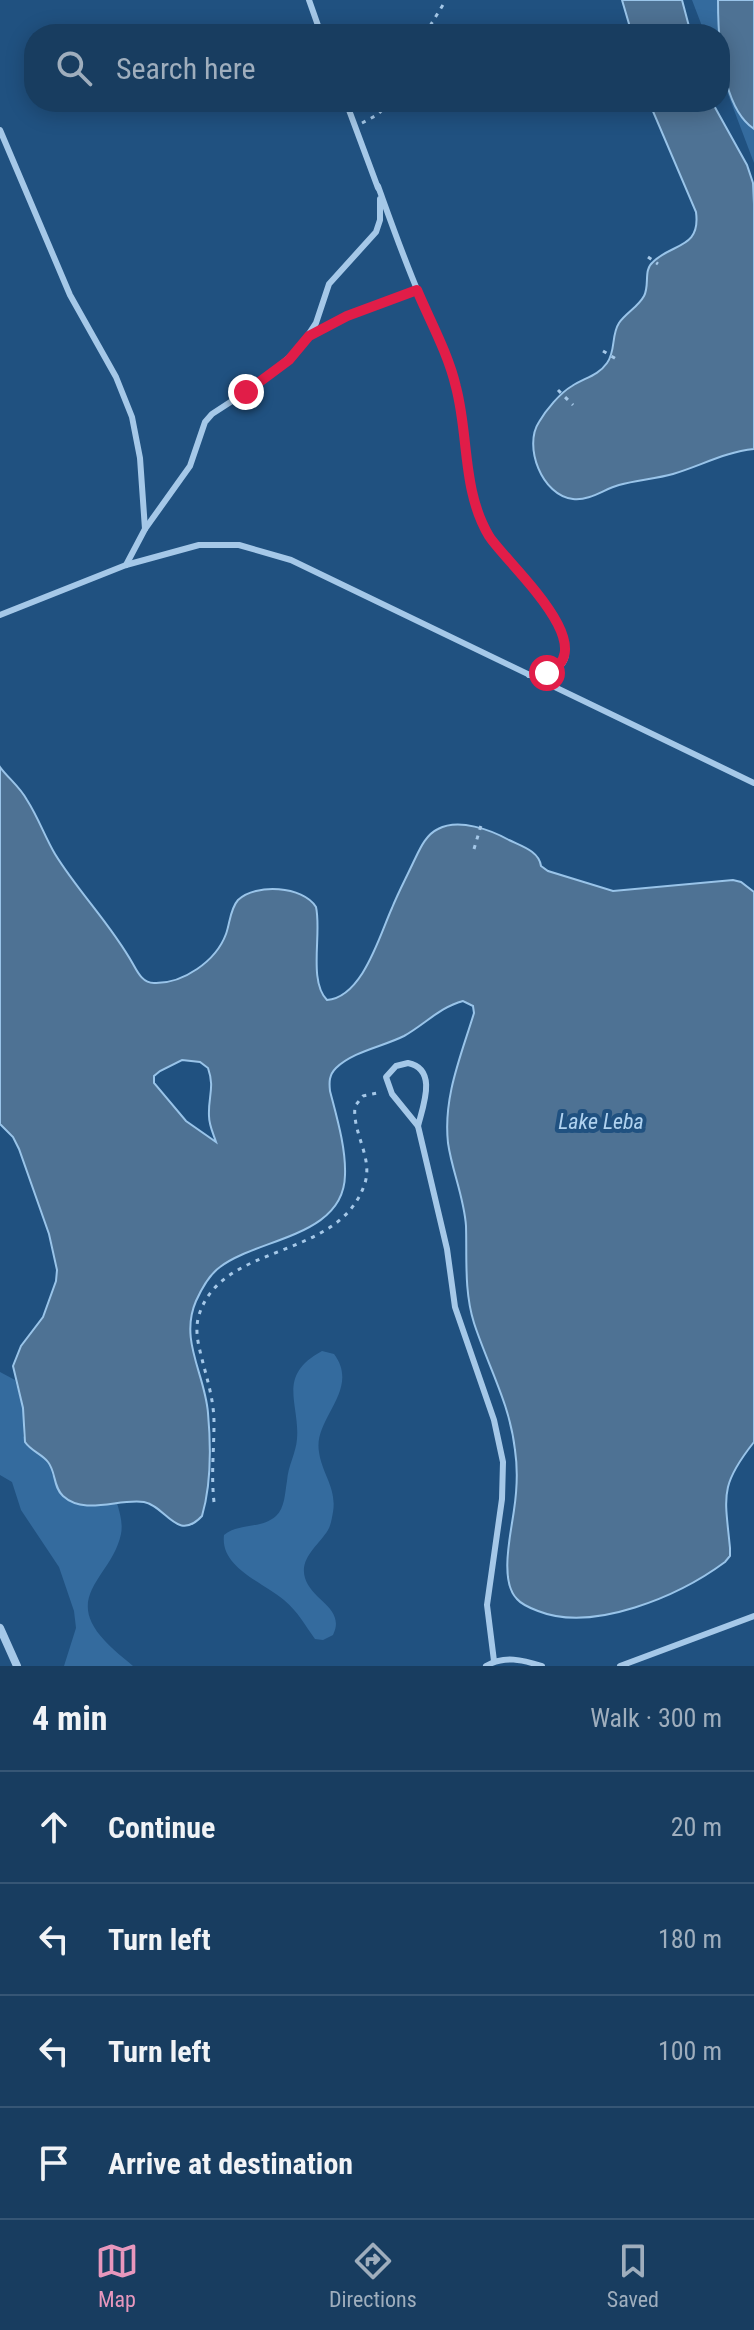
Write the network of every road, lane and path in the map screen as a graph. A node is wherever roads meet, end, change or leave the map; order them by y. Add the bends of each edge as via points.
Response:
1 (309, 0) edge
2 (446, 0) edge
3 (317, 24) edge
4 (431, 24) edge
5 (350, 112) edge
6 (380, 112) edge
7 (355, 126) junction
8 (0, 130) edge
9 (378, 186) junction
10 (648, 257) dead end
11 (658, 264) dead end
12 (417, 290) junction
13 (309, 336) junction
14 (603, 351) dead end
15 (616, 359) dead end
16 (558, 390) dead end
17 (573, 405) dead end
18 (145, 529) junction
19 (126, 565) junction
20 (0, 615) edge
21 (526, 675) junction
22 (754, 783) edge
23 (482, 822) dead end
24 (474, 849) dead end
25 (390, 1090) junction
26 (418, 1126) junction
27 (214, 1502) dead end
28 (754, 1616) edge
29 (0, 1628) edge
30 (494, 1661) junction
31 (17, 1666) edge
32 (486, 1666) edge
33 (542, 1666) edge
34 (620, 1666) edge

1 - 3 lane
2 - 4 path
5 - 7 lane
6 - 7 path
7 - 9 lane
8 - 18 lane via 70,295 128,403 140,458
9 - 12 lane
9 - 13 lane via 379,226 329,284
10 - 11 path
12 - 13 lane
12 - 21 lane via 457,389 481,521 562,633 566,655 560,666
13 - 18 lane via 289,360 205,422 190,466
14 - 15 path
16 - 17 path
18 - 19 lane
19 - 20 lane
19 - 21 lane via 199,545 260,549
21 - 22 lane
23 - 24 path
25 - 26 lane
25 - 26 lane via 386,1077 396,1066 416,1064 424,1072 427,1082
25 - 27 path via 363,1096 355,1106 367,1175 344,1217 233,1274 200,1313 197,1336 213,1412
26 - 30 lane via 455,1307 503,1462 487,1605
28 - 34 lane
29 - 31 street
30 - 32 lane
30 - 33 lane

